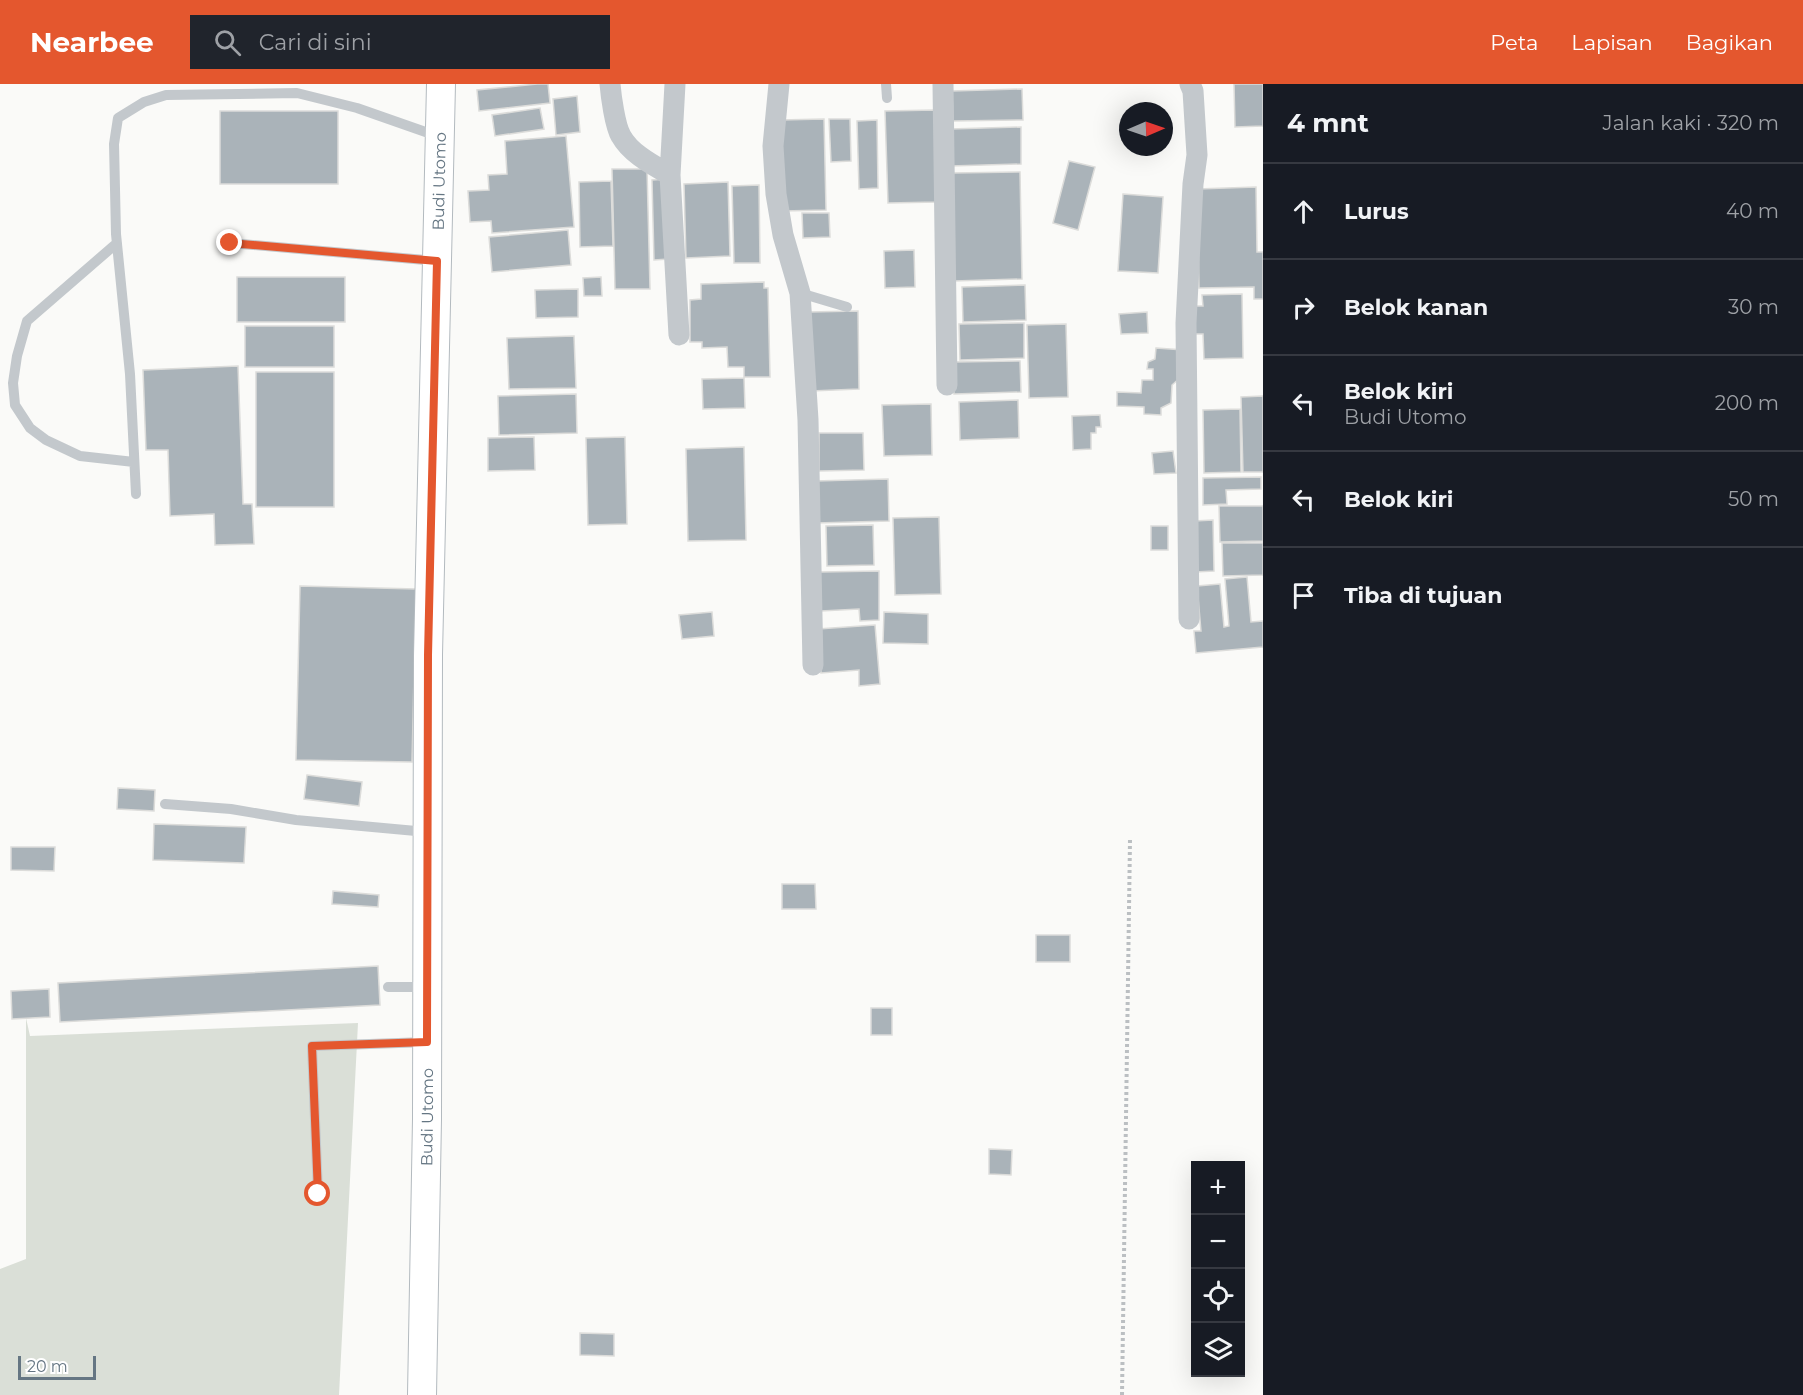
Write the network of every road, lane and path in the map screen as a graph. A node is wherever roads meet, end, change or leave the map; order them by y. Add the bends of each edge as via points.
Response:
1 (441, 84) edge
2 (610, 84) edge
3 (675, 84) edge
4 (779, 84) edge
5 (886, 84) edge
6 (943, 84) edge
7 (1190, 84) edge
8 (887, 98) dead end
9 (440, 137) junction
10 (670, 176) junction
11 (117, 243) junction
12 (230, 243) dead end
13 (437, 261) junction
14 (800, 293) junction
15 (847, 307) dead end
16 (679, 335) dead end
17 (947, 385) dead end
18 (134, 462) junction
19 (136, 494) dead end
20 (1189, 619) dead end
21 (813, 665) dead end
22 (165, 804) dead end
23 (428, 832) junction
24 (1130, 840) dead end
25 (388, 987) dead end
26 (428, 987) junction
27 (427, 1042) junction
28 (318, 1194) dead end
29 (422, 1395) edge
30 (1122, 1395) edge

1 - 9 street, Budi Utomo
2 - 10 street via 620,136 635,153
3 - 10 street
4 - 14 street via 773,146 776,194
5 - 8 lane
6 - 17 street
7 - 20 street via 1197,155 1186,323
9 - 11 lane via 357,108 297,93 166,95 144,102 118,118 114,144
9 - 13 street, Budi Utomo
10 - 16 street
11 - 18 lane
11 - 18 lane via 27,321 13,383 15,405 30,428 46,440 81,456
12 - 13 lane
13 - 23 street, Budi Utomo
14 - 15 lane
14 - 21 street via 808,420
18 - 19 lane
22 - 23 lane
23 - 26 street, Budi Utomo
24 - 30 path
25 - 26 lane
26 - 27 street, Budi Utomo
27 - 28 lane via 312,1046
27 - 29 street, Budi Utomo

